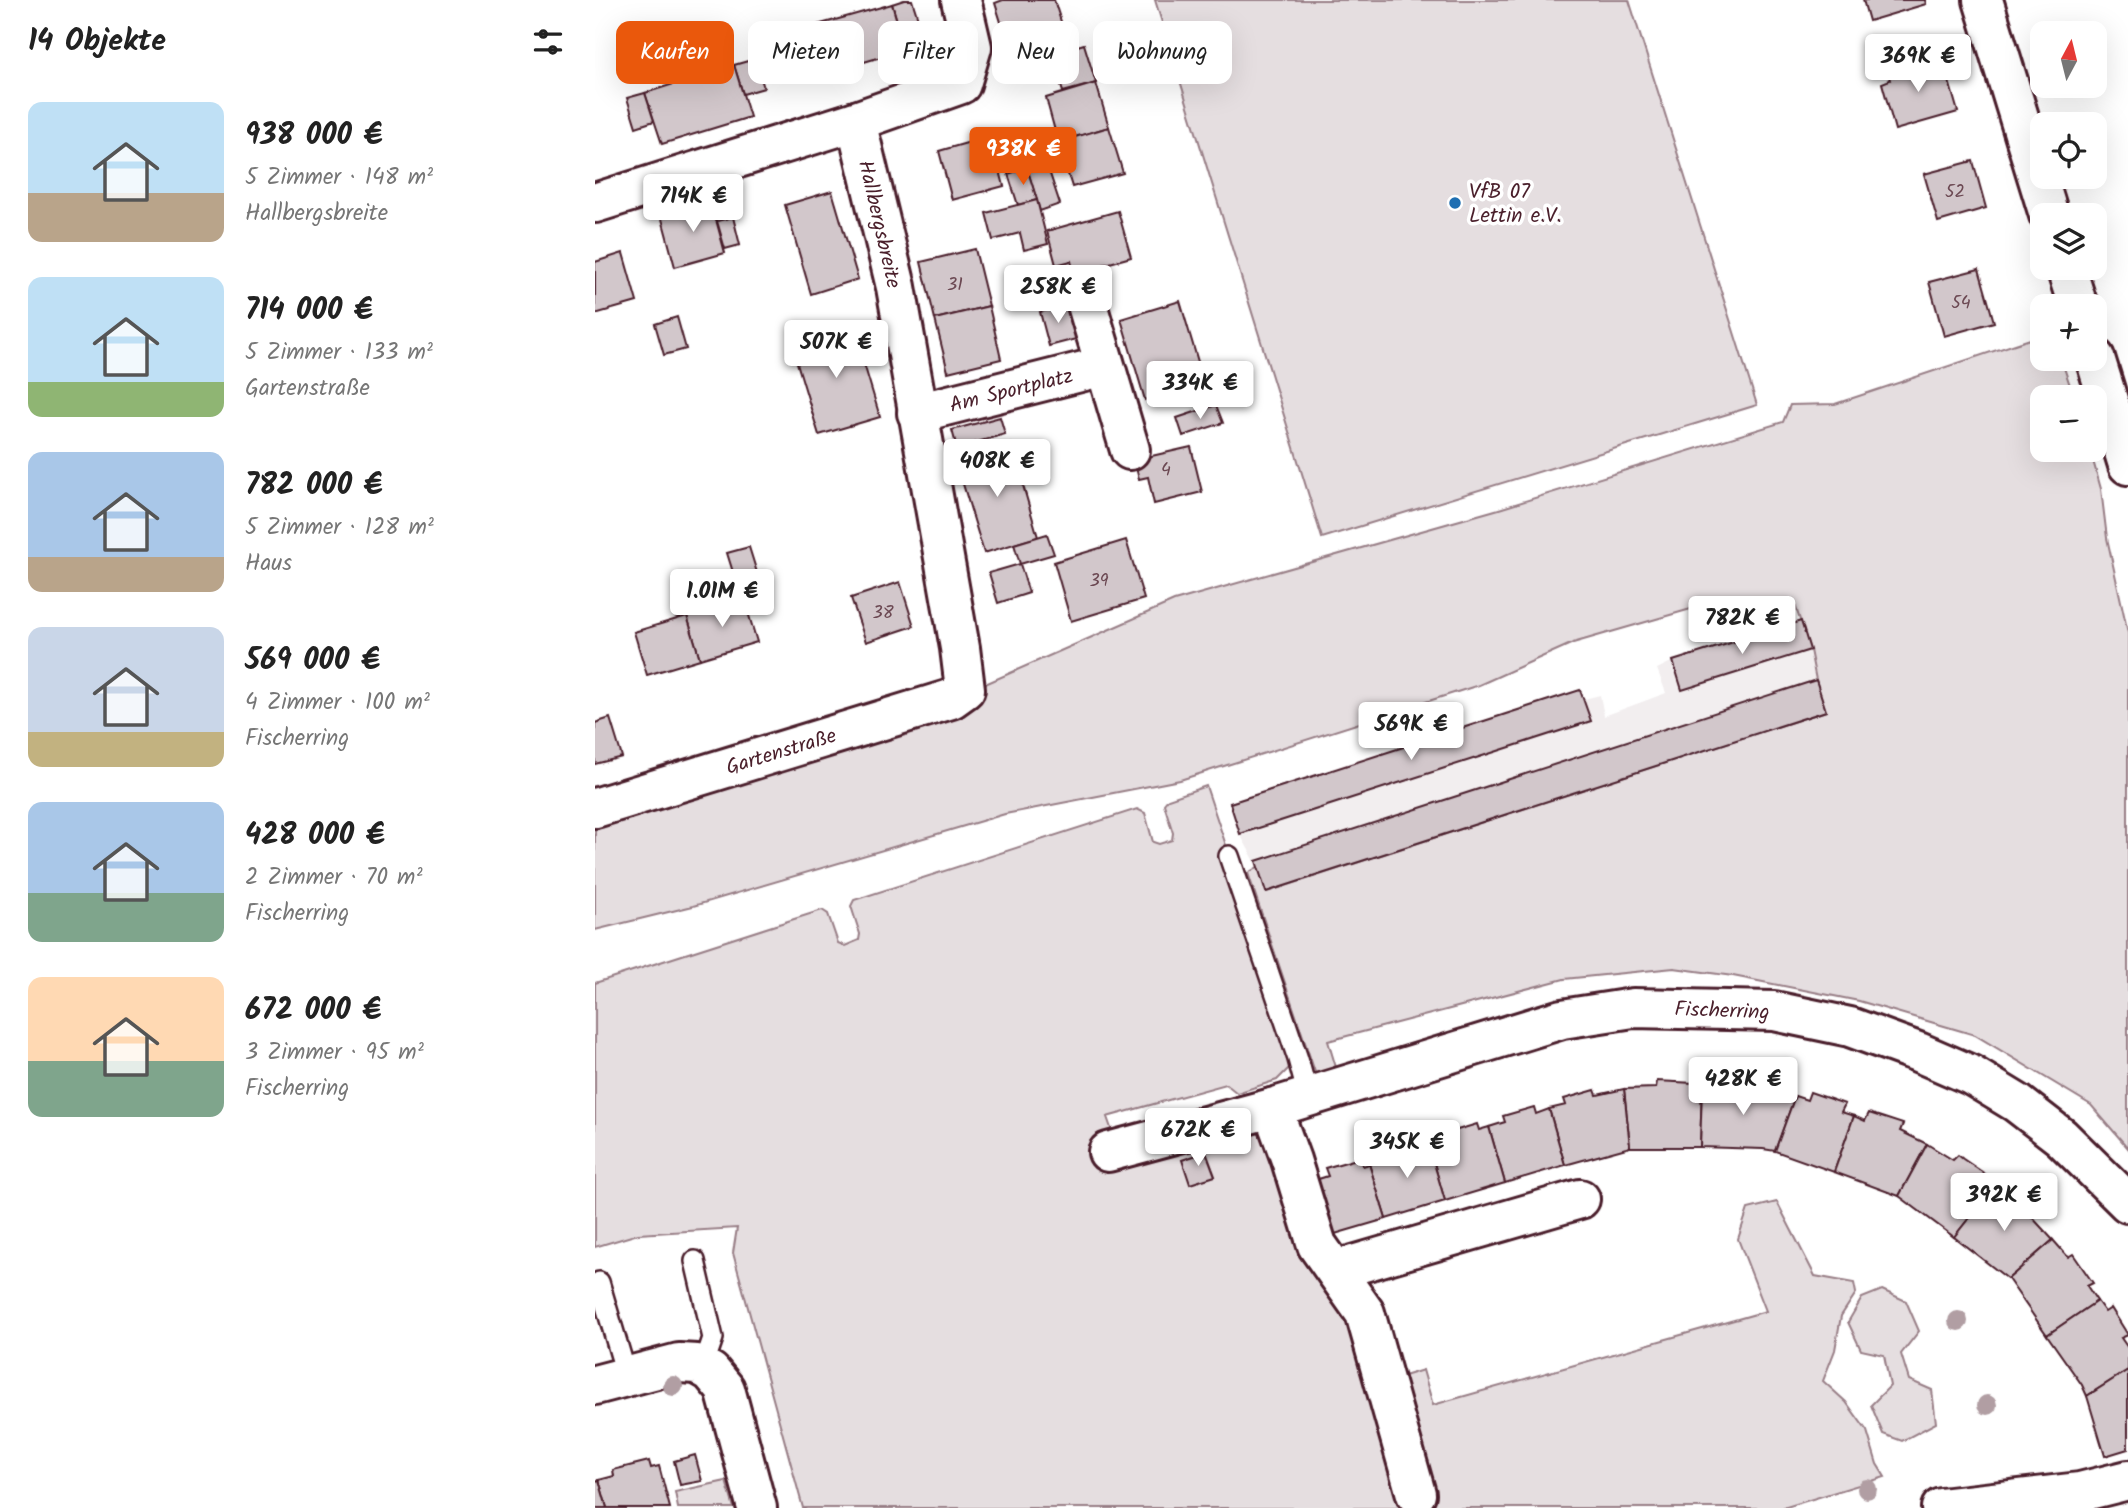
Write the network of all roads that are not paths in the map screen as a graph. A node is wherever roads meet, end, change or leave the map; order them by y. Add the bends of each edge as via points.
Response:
1 (961, 0) edge
2 (1983, 0) edge
3 (856, 121) junction
4 (595, 203) edge
5 (2045, 203) edge
6 (1083, 291) dead end
7 (1104, 366) junction
8 (2099, 371) edge
9 (917, 413) junction
10 (1130, 450) dead end
11 (2128, 465) edge
12 (965, 689) joint
13 (595, 808) edge
14 (1229, 856) dead end
15 (1308, 1096) junction
16 (1272, 1108) junction
17 (1108, 1152) dead end
18 (1580, 1199) dead end
19 (2128, 1203) edge
20 (695, 1261) dead end
21 (1336, 1270) junction
22 (599, 1282) dead end
23 (707, 1369) junction
24 (611, 1381) edge
25 (2128, 1480) edge
26 (1416, 1494) dead end
27 (757, 1508) edge
28 (1941, 1508) edge

1 - 3 street via 972,47 961,85
2 - 5 street
3 - 4 street
3 - 9 street, Hallbergsbreite via 896,287
6 - 7 street
7 - 9 street, Am Sportplatz
7 - 10 street
8 - 11 street
9 - 12 street, Hallbergsbreite
12 - 13 street, Gartenstraße via 951,699
14 - 15 lane
15 - 16 street, Fischerring
15 - 19 street, Fischerring via 1562,1019 1633,1008 1774,1011 1850,1027 1971,1075 2061,1137
16 - 17 street, Fischerring
16 - 21 street via 1317,1245
18 - 21 street
20 - 23 lane via 713,1338
21 - 26 street via 1365,1313
22 - 24 lane
23 - 24 street via 679,1363
23 - 27 street via 725,1390
25 - 28 street via 2080,1492

